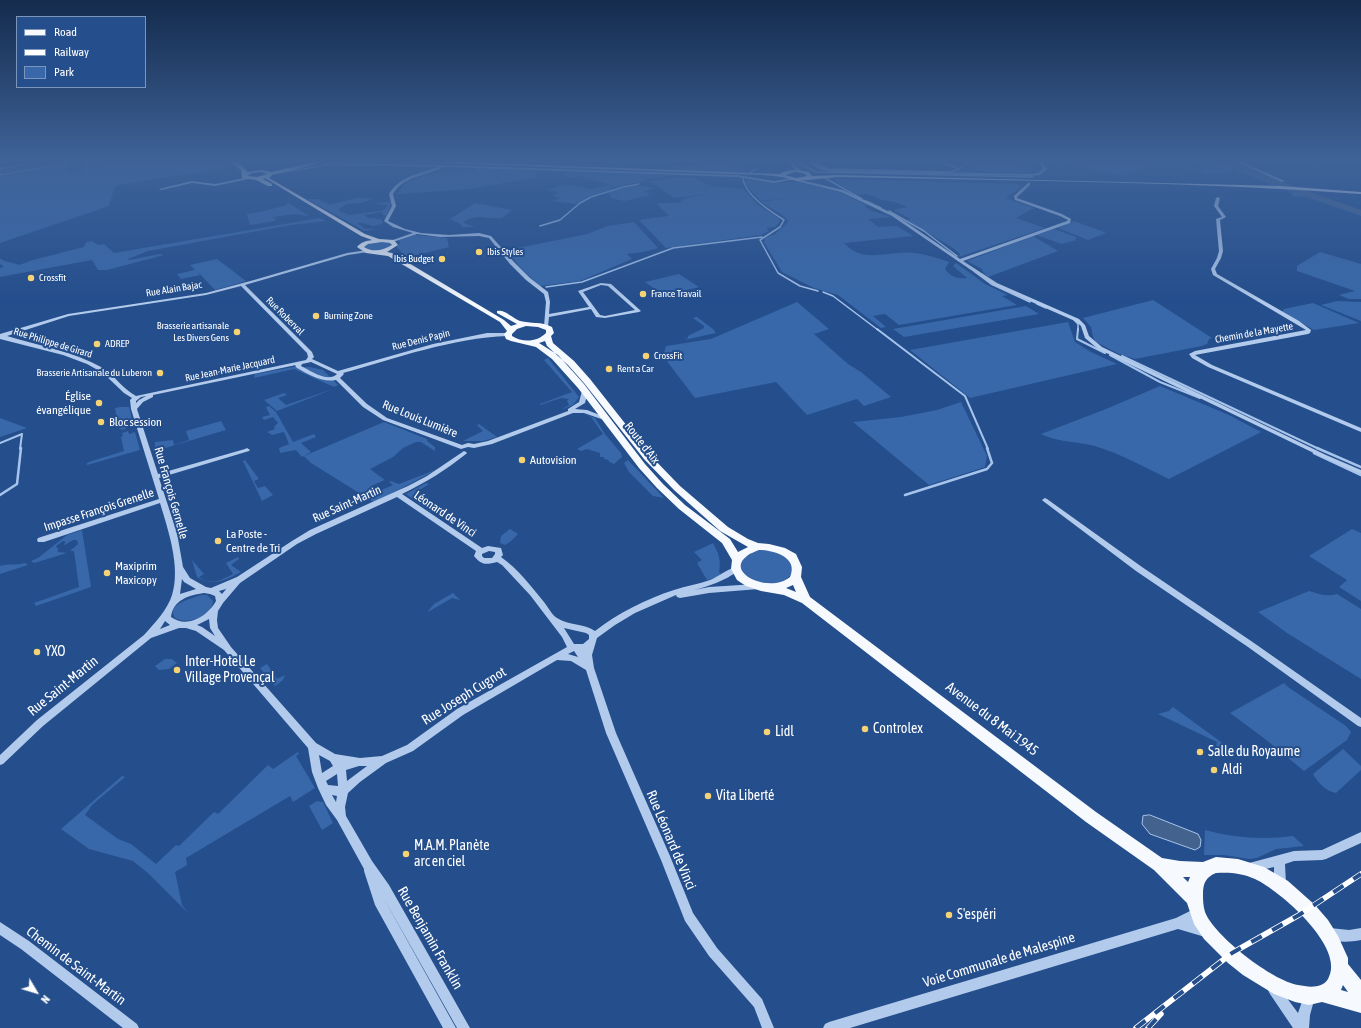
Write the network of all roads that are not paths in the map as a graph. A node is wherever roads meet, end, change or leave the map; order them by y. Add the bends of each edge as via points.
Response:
1 (309, 208) edge
2 (317, 208) edge
3 (393, 208) edge
4 (877, 208) edge
5 (1040, 208) edge
6 (1217, 208) edge
7 (415, 234) junction
8 (377, 240) junction
9 (393, 244) junction
10 (362, 246) junction
11 (367, 251) junction
12 (378, 252) junction
13 (348, 254) junction
14 (961, 260) junction
15 (242, 285) junction
16 (591, 308) junction
17 (546, 316) junction
18 (526, 324) junction
19 (547, 331) junction
20 (509, 332) junction
21 (1, 337) edge
22 (528, 342) junction
23 (308, 360) junction
24 (300, 364) junction
25 (338, 375) junction
26 (585, 391) junction
27 (139, 400) junction
28 (565, 413) junction
29 (607, 419) junction
30 (1361, 430) edge
31 (247, 450) dead end
32 (463, 450) junction
33 (1361, 472) edge
34 (156, 477) junction
35 (397, 494) junction
36 (163, 500) junction
37 (1045, 500) dead end
38 (41, 540) dead end
39 (757, 547) junction
40 (481, 550) junction
41 (497, 558) junction
42 (736, 564) junction
43 (180, 568) junction
44 (796, 577) junction
45 (241, 578) junction
46 (756, 587) junction
47 (772, 589) junction
48 (208, 591) junction
49 (664, 598) junction
50 (806, 600) junction
51 (220, 601) junction
52 (168, 609) junction
53 (215, 612) junction
54 (553, 620) junction
55 (182, 625) junction
56 (608, 625) junction
57 (584, 629) junction
58 (147, 637) junction
59 (592, 640) junction
60 (572, 644) junction
61 (228, 649) junction
62 (557, 656) junction
63 (590, 668) junction
64 (1361, 723) edge
65 (313, 746) junction
66 (333, 758) junction
67 (383, 760) junction
68 (0, 761) edge
69 (360, 762) junction
70 (340, 767) junction
71 (322, 784) junction
72 (343, 791) junction
73 (341, 817) junction
74 (1361, 837) edge
75 (1279, 860) junction
76 (1159, 864) junction
77 (368, 865) junction
78 (1248, 868) junction
79 (1203, 870) junction
80 (1281, 885) junction
81 (1196, 906) junction
82 (1178, 923) junction
83 (0, 928) edge
84 (1210, 933) junction
85 (1329, 934) junction
86 (1361, 934) edge
87 (1342, 970) junction
88 (1266, 981) junction
89 (1315, 994) junction
90 (1361, 994) edge
91 (1361, 1004) edge
92 (133, 1028) edge
93 (450, 1028) edge
94 (464, 1028) edge
95 (768, 1028) edge
96 (829, 1028) edge
97 (1302, 1028) edge

1 - 10 main road via 360,239
2 - 8 main road via 363,235
3 - 7 street via 386,221
4 - 14 street via 898,218
5 - 14 street via 1061,215 1070,222
6 - 30 street, Chemin de la Mayette via 1224,217 1218,219 1221,251 1213,269 1216,275 1309,330 1192,354 1210,366
7 - 9 street
7 - 17 street via 490,236 528,280 546,293
8 - 9 main road
8 - 10 main road
9 - 12 main road
9 - 18 main road via 402,256 516,322
10 - 11 main road
10 - 13 street
11 - 12 main road
11 - 13 street
12 - 20 main road via 391,255 508,325
13 - 15 street, Rue Alain Bajac
14 - 33 street via 995,284 1072,316 1083,326 1089,340 1112,354
15 - 21 street, Rue Alain Bajac via 184,298 80,312 48,320
15 - 23 street, Rue Roberval via 310,353 311,357
16 - 16 street via 600,317 639,310 606,284 580,290
16 - 17 street
17 - 19 street
18 - 19 main road
18 - 20 main road
19 - 22 main road via 542,339
19 - 39 main road, Route d'Aix via 550,344 582,376 647,457 677,488 724,529
20 - 22 main road, Route d'Aix via 512,340
20 - 25 street, Rue Denis Papin via 433,346
21 - 27 street, Rue Philippe de Girard via 83,360 107,373 128,395
22 - 26 main road, Route d'Aix via 539,345 555,357
23 - 24 street, Rue Jean-Marie Jacquard
23 - 25 street
24 - 25 street via 299,367 328,379
24 - 27 street, Rue Jean-Marie Jacquard via 164,392
25 - 32 street, Rue Louis Lumière via 362,403 376,414
26 - 28 street via 582,403
26 - 29 main road, Route d'Aix
27 - 34 street, Rue François Gernelle
28 - 29 street via 585,411
28 - 32 street, Rue Saint-Martin via 499,440 474,446 473,450
29 - 42 main road, Route d'Aix via 655,480 682,507 731,547
31 - 34 street
32 - 35 street, Rue Saint-Martin via 450,465
34 - 36 street, Rue François Gernelle
35 - 40 street, Léonard de Vinci
35 - 45 street, Rue Saint-Martin via 312,533
36 - 38 street, Impasse François Grenelle
36 - 43 street, Rue François Gernelle
37 - 64 street
39 - 42 main road via 745,552
39 - 44 main road via 777,548 789,555 798,568
40 - 41 street via 496,548 500,552
40 - 41 street via 478,556 482,561
41 - 54 street via 506,563
42 - 46 main road via 742,580
42 - 49 street via 724,578
43 - 48 street via 186,580
43 - 52 street via 176,596
44 - 47 main road via 782,587
44 - 50 main road, Avenue du 8 Mai 1945
45 - 48 street, Rue Saint-Martin
45 - 51 street, Rue Saint-Martin
46 - 47 main road
46 - 49 street via 709,590
47 - 50 main road, Avenue du 8 Mai 1945
48 - 51 street via 219,595
48 - 52 street, Rue Saint-Martin via 186,595
49 - 56 street
50 - 76 main road, Avenue du 8 Mai 1945 via 1091,817
51 - 53 street, Rue Saint-Martin
52 - 55 street via 166,618 170,623
52 - 58 street, Rue Saint-Martin
53 - 55 street, Rue Saint-Martin via 207,618
53 - 61 street via 214,628
54 - 57 street
54 - 60 street
55 - 58 street, Rue Saint-Martin
55 - 61 street via 199,629
56 - 57 street
56 - 59 street
57 - 59 street via 593,634
57 - 60 street via 573,631
58 - 68 street, Rue Saint-Martin via 40,723
59 - 60 street via 581,648
59 - 63 street, Rue Léonard de Vinci via 588,655
60 - 62 street, Rue Joseph Cugnot
60 - 63 street
61 - 65 street
62 - 63 street via 573,658
62 - 67 street, Rue Joseph Cugnot via 460,712 410,748
63 - 95 street, Rue Léonard de Vinci via 610,733 689,917 713,952 758,1003
65 - 66 street
65 - 71 street, Rue Benjamin Franklin via 317,772
66 - 69 street, Rue Joseph Cugnot
66 - 70 street
67 - 69 street, Rue Joseph Cugnot
67 - 72 street, Rue Joseph Cugnot
69 - 70 street, Rue Joseph Cugnot
70 - 71 street, Rue Joseph Cugnot
70 - 72 street
71 - 72 street via 333,791
71 - 73 street, Rue Benjamin Franklin via 330,802
72 - 73 street
73 - 77 street, Rue Benjamin Franklin
74 - 75 street via 1322,855 1294,856
75 - 78 street
75 - 80 street
76 - 79 main road, Avenue du 8 Mai 1945 via 1180,869
76 - 81 main road, Avenue du 8 Mai 1945
77 - 93 street, Rue Benjamin Franklin via 379,900
77 - 94 street, Rue Benjamin Franklin via 385,889
78 - 79 main road, Avenue du 8 Mai 1945 via 1216,865
78 - 80 main road
79 - 81 main road via 1197,877 1194,887
80 - 85 main road
81 - 82 street, Voie Communale de Malespine
81 - 84 main road, Avenue du 8 Mai 1945
82 - 84 street
82 - 96 street, Voie Communale de Malespine
83 - 92 street, Chemin de Saint-Martin
84 - 88 main road, Avenue du 8 Mai 1945
85 - 86 street
85 - 87 main road via 1338,952
87 - 89 main road via 1336,984
87 - 90 main road
88 - 89 main road, Avenue du 8 Mai 1945 via 1290,992
88 - 97 street
89 - 91 main road
89 - 97 street via 1304,1015

